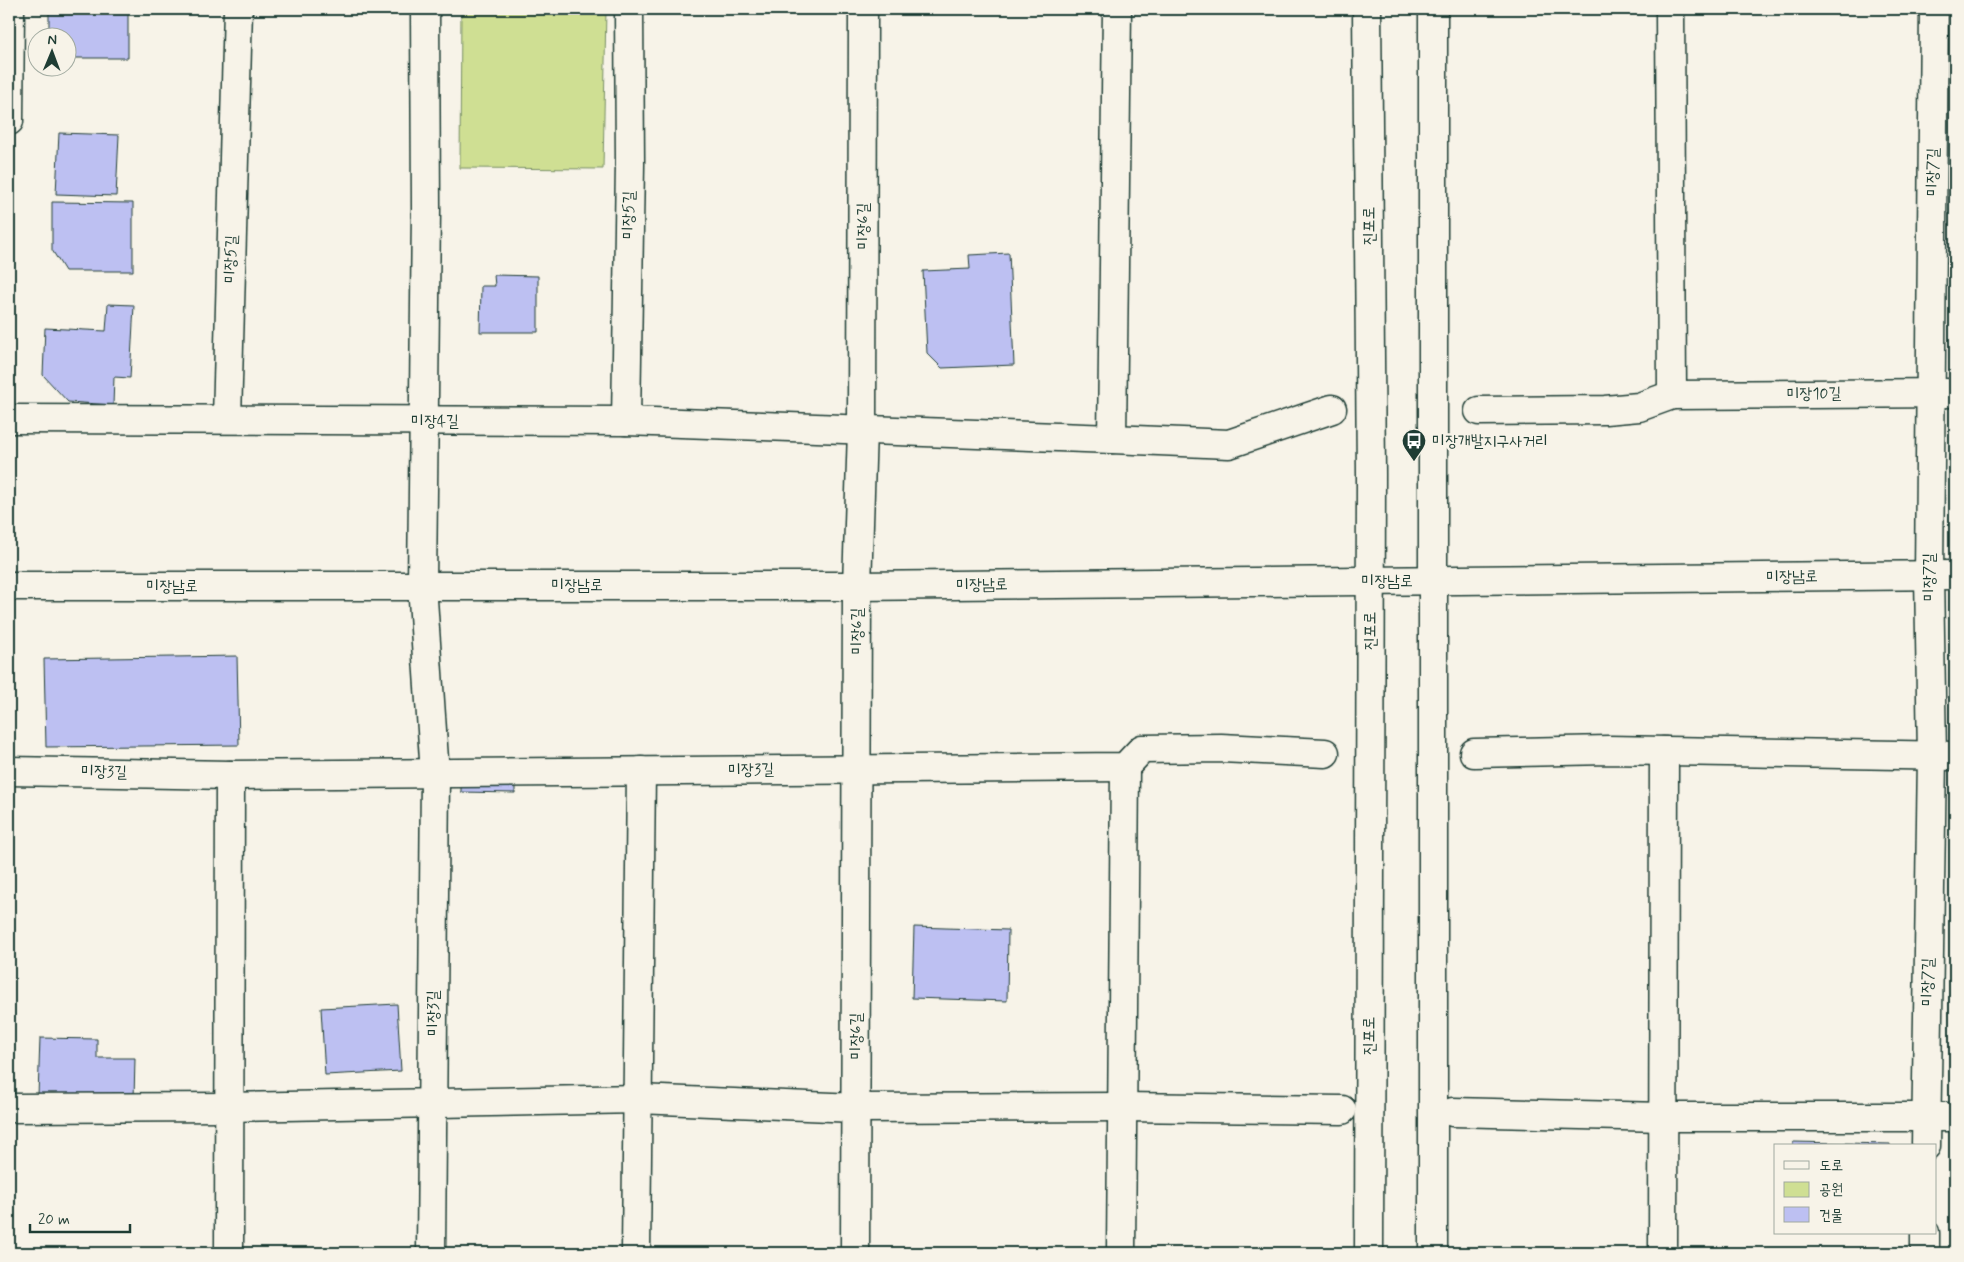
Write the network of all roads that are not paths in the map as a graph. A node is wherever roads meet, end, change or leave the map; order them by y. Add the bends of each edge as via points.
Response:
1 (10, 9) edge
2 (238, 9) edge
3 (425, 9) edge
4 (629, 9) edge
5 (863, 9) edge
6 (1117, 9) edge
7 (1367, 9) edge
8 (1433, 9) edge
9 (1670, 9) edge
10 (1934, 9) edge
11 (9, 121) edge
12 (1943, 393) edge
13 (1672, 395) junction
14 (1332, 409) dead end
15 (1479, 411) dead end
16 (9, 419) edge
17 (227, 420) junction
18 (423, 421) junction
19 (626, 421) junction
20 (862, 430) junction
21 (1112, 439) junction
22 (1929, 575) junction
23 (1955, 575) edge
24 (1433, 580) junction
25 (1370, 581) junction
26 (422, 585) junction
27 (9, 586) edge
28 (856, 586) junction
29 (1664, 751) junction
30 (1325, 753) dead end
31 (1474, 754) dead end
32 (1944, 756) edge
33 (1125, 767) junction
34 (857, 768) junction
35 (9, 771) edge
36 (641, 771) junction
37 (230, 774) junction
38 (435, 774) junction
39 (638, 1099) junction
40 (432, 1103) junction
41 (230, 1107) junction
42 (1122, 1107) junction
43 (9, 1108) edge
44 (856, 1108) junction
45 (1342, 1110) dead end
46 (1453, 1112) dead end
47 (1926, 1116) junction
48 (1663, 1117) junction
49 (1955, 1117) edge
50 (1926, 1144) edge
51 (1925, 1234) edge
52 (230, 1253) edge
53 (431, 1253) edge
54 (636, 1253) edge
55 (855, 1253) edge
56 (1121, 1253) edge
57 (1369, 1253) edge
58 (1433, 1253) edge
59 (1663, 1253) edge
60 (1925, 1253) edge

1 - 11 street
2 - 17 street, 미장5길
3 - 18 street
4 - 19 street, 미장5길
5 - 20 street, 미장6길
6 - 21 street
7 - 25 street, 진포로
8 - 24 street
9 - 13 street
10 - 12 street, 미장7길
12 - 13 street, 미장10길
12 - 22 street, 미장7길
13 - 15 street, 미장10길 via 1639,407 1605,410
14 - 21 street, 미장4길 via 1229,444
16 - 17 street, 미장4길
17 - 18 street, 미장4길
18 - 19 street, 미장4길
18 - 26 street
19 - 20 street, 미장4길
20 - 21 street, 미장4길
20 - 28 street, 미장6길
22 - 23 street, 미장남로
22 - 24 street, 미장남로
22 - 32 street, 미장7길
24 - 25 street, 미장남로
24 - 58 street
25 - 28 street, 미장남로
25 - 57 street, 진포로
26 - 27 street, 미장남로
26 - 28 street, 미장남로
26 - 38 street
28 - 34 street, 미장6길
29 - 31 street
29 - 32 street
29 - 48 street
30 - 33 street via 1221,748 1142,749
32 - 47 street, 미장7길
33 - 34 street, 미장3길
33 - 42 street
34 - 36 street, 미장3길
34 - 44 street, 미장6길
35 - 37 street, 미장3길
36 - 38 street, 미장3길
36 - 39 street
37 - 38 street, 미장3길
37 - 41 street
38 - 40 street, 미장3길
39 - 40 street
39 - 44 street
39 - 54 street
40 - 41 street
40 - 53 street, 미장3길
41 - 43 street
41 - 52 street
42 - 44 street
42 - 45 street
42 - 56 street
44 - 55 street, 미장6길
46 - 48 street
47 - 48 street
47 - 49 street
47 - 50 street, 미장7길
48 - 59 street
51 - 60 street

